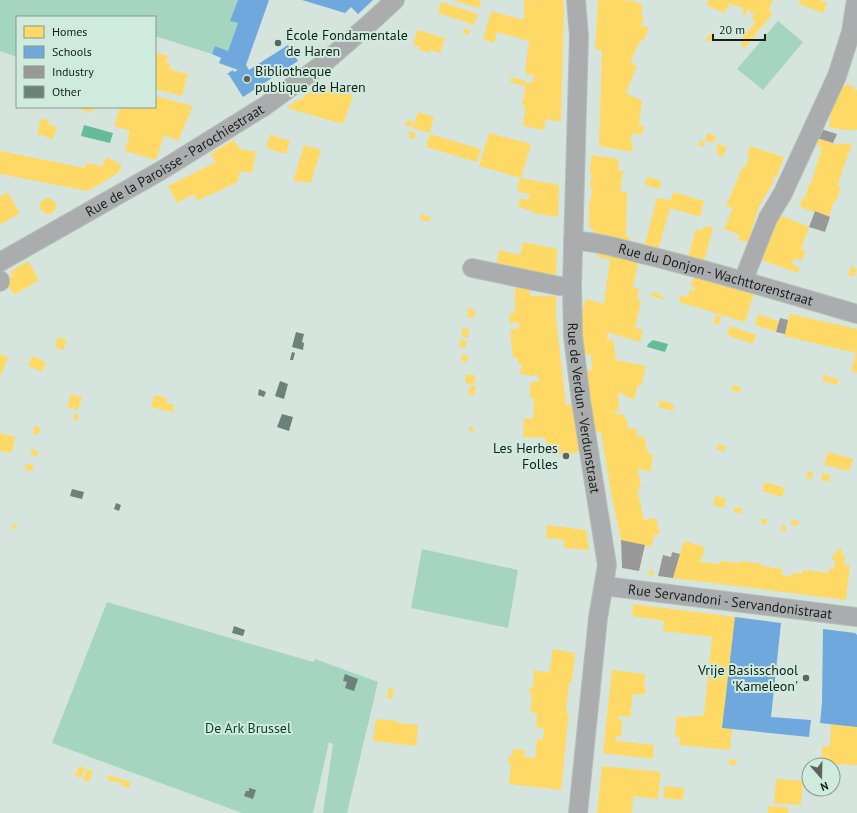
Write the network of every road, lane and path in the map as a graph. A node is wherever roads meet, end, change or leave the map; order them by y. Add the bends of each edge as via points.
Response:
1 (395, 0) edge
2 (576, 0) edge
3 (856, 0) edge
4 (573, 241) junction
5 (0, 262) edge
6 (472, 268) dead end
7 (743, 281) junction
8 (572, 286) junction
9 (857, 314) edge
10 (604, 586) junction
11 (857, 617) edge
12 (578, 813) edge

1 - 5 street, Rue de la Paroisse - Parochiestraat via 324,63 265,106 162,170
2 - 4 street, Rue de Verdun - Verdunstraat via 579,36
3 - 7 street via 851,32 837,76 783,193 768,218
4 - 7 street, Rue du Donjon - Wachttorenstraat via 587,241
4 - 8 street, Rue de Verdun - Verdunstraat
6 - 8 street via 559,286
7 - 9 street, Rue du Donjon - Wachttorenstraat
8 - 10 street, Rue de Verdun - Verdunstraat via 573,336 581,401 607,565
10 - 11 street, Rue Servandoni - Servandonistraat
10 - 12 street, Rue de Verdun - Verdunstraat via 598,618

